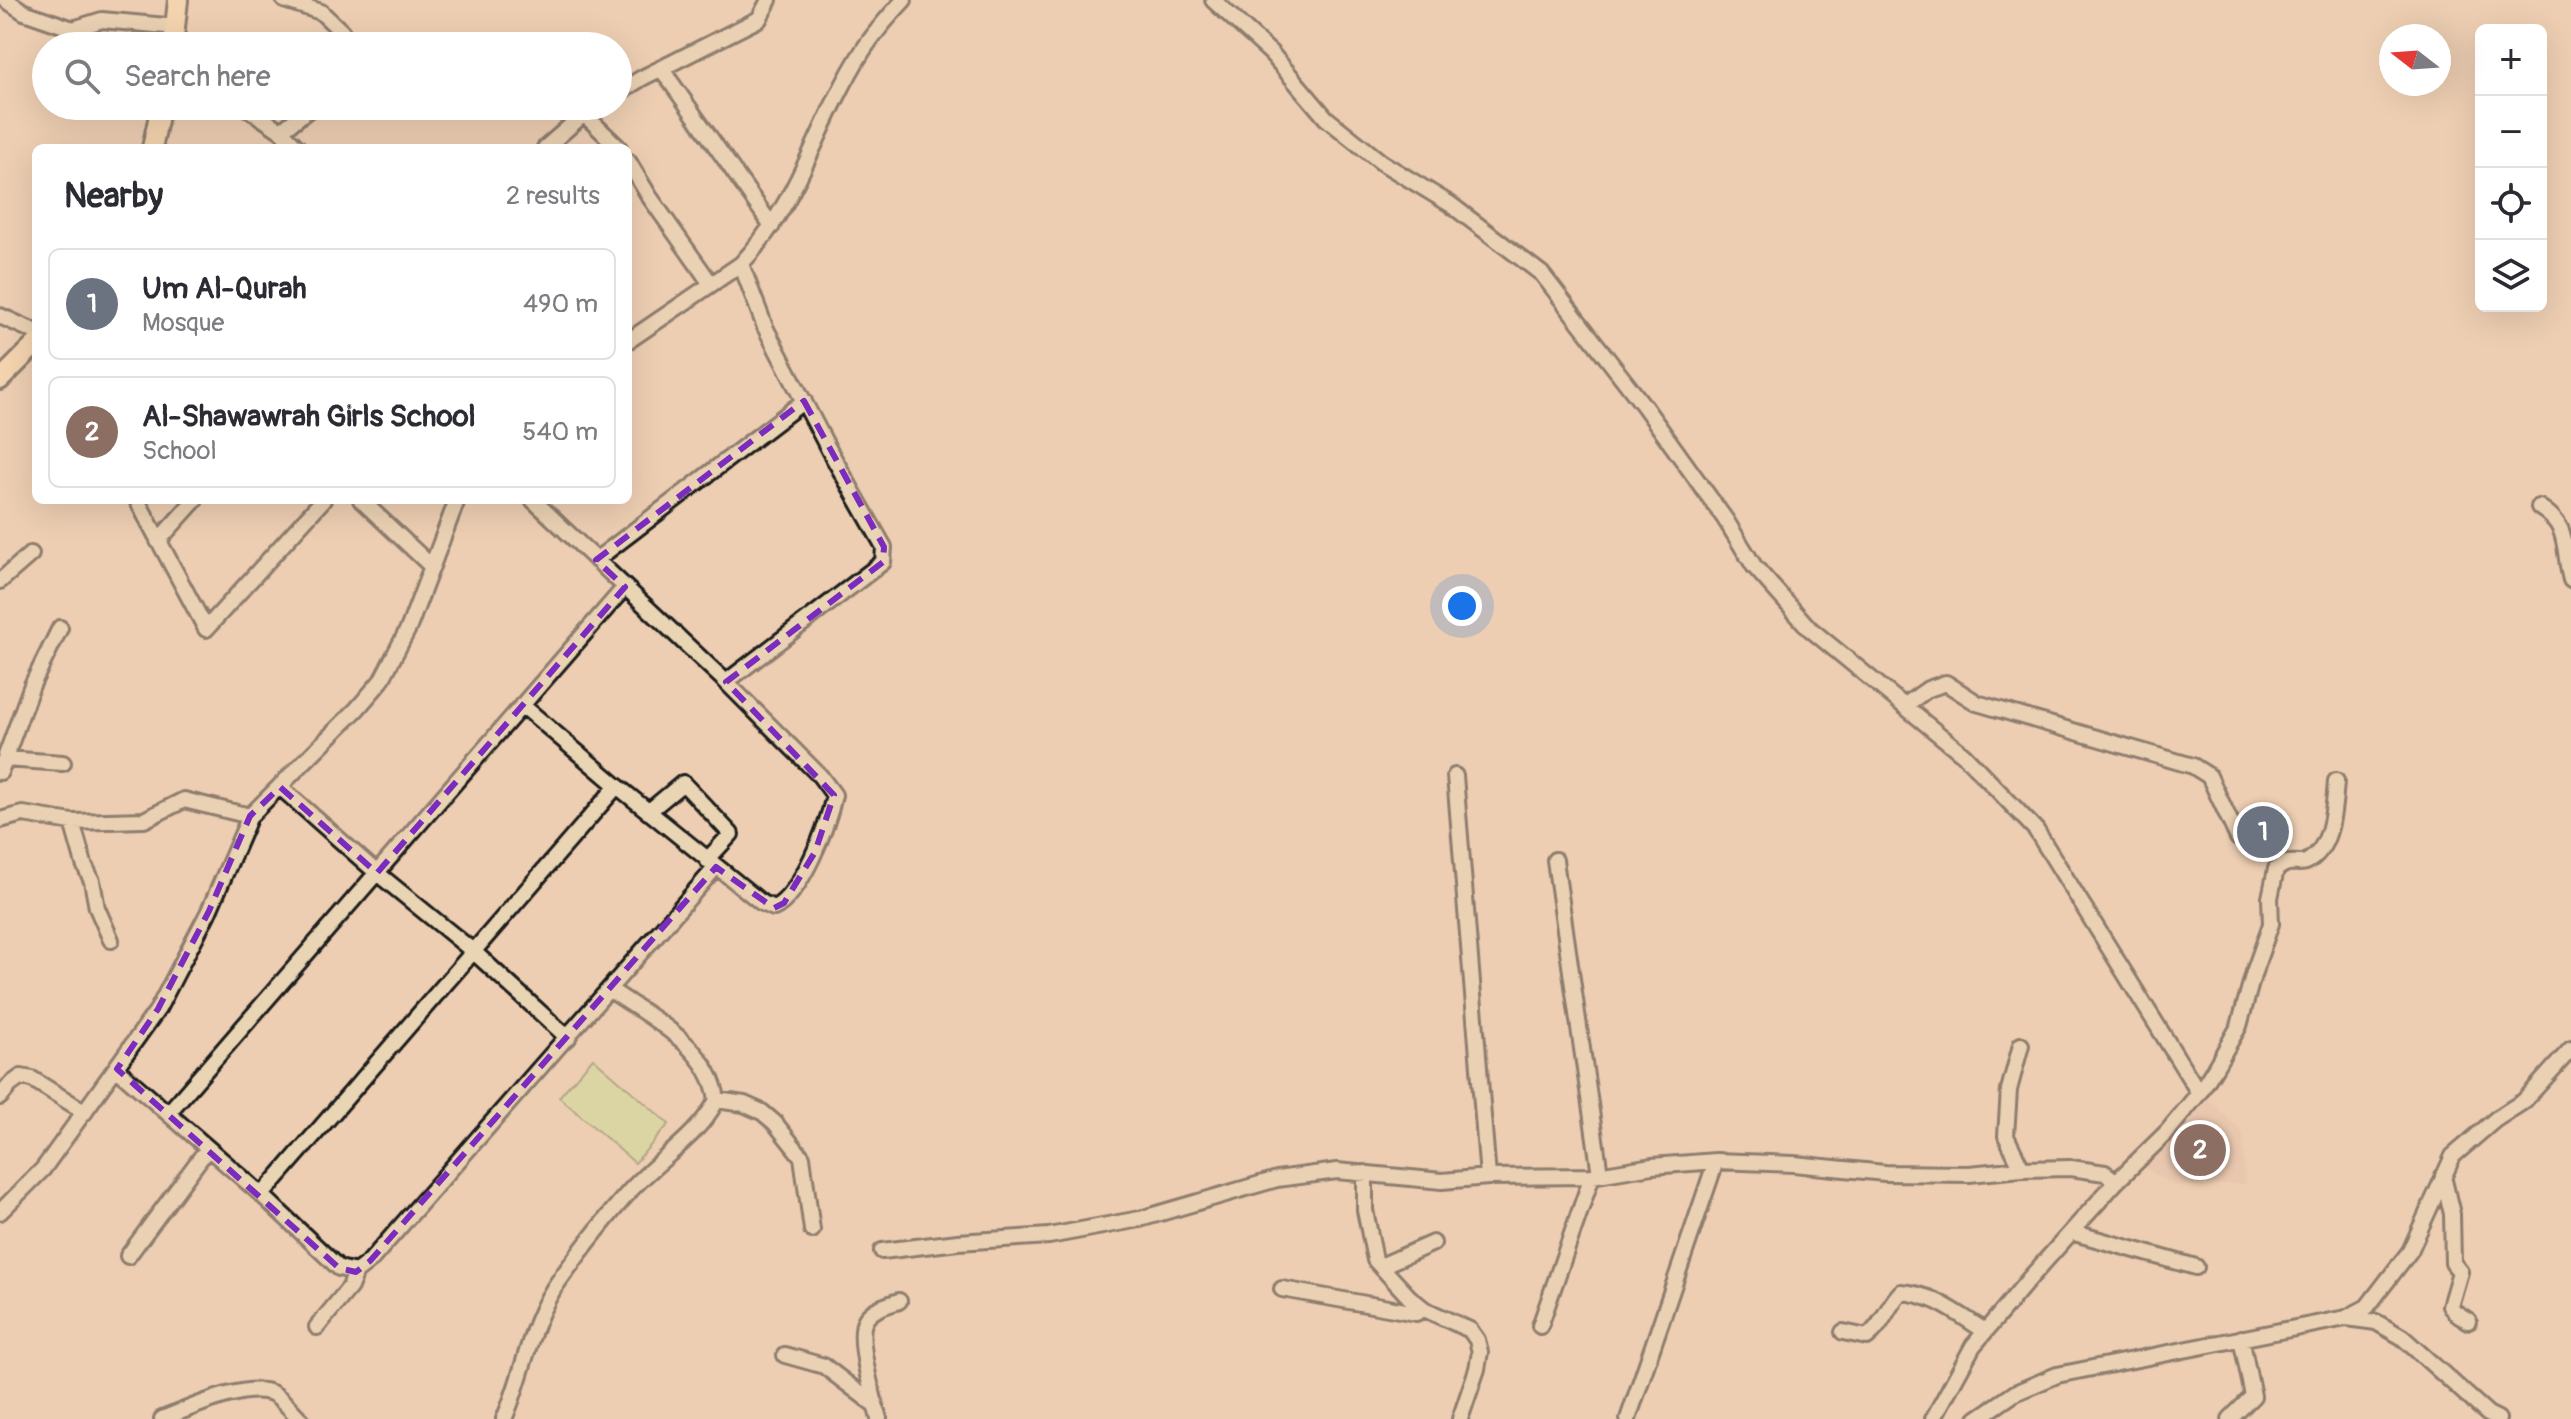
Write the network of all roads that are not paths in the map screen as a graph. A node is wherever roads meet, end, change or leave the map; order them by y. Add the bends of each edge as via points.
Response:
1 (6, 0) edge
2 (178, 0) edge
3 (284, 0) edge
4 (769, 0) edge
5 (904, 0) edge
6 (1213, 0) edge
7 (154, 32) edge
8 (175, 32) edge
9 (342, 32) edge
10 (661, 68) junction
11 (632, 85) edge
12 (158, 120) edge
13 (265, 120) edge
14 (295, 120) edge
15 (577, 120) edge
16 (590, 120) edge
17 (281, 131) junction
18 (153, 144) edge
19 (294, 144) edge
20 (550, 144) edge
21 (615, 144) edge
22 (632, 168) edge
23 (772, 226) junction
24 (741, 264) junction
25 (711, 284) junction
26 (0, 316) edge
27 (32, 330) edge
28 (632, 334) edge
29 (32, 348) edge
30 (0, 380) edge
31 (804, 401) junction
32 (139, 504) edge
33 (191, 504) edge
34 (319, 504) edge
35 (365, 504) edge
36 (455, 504) edge
37 (537, 504) edge
38 (2539, 507) dead end
39 (158, 541) junction
40 (31, 554) dead end
41 (596, 560) junction
42 (431, 566) junction
43 (2571, 580) edge
44 (0, 581) edge
45 (625, 587) junction
46 (60, 628) dead end
47 (726, 682) junction
48 (522, 705) junction
49 (1904, 706) junction
50 (63, 763) dead end
51 (2, 766) edge
52 (1455, 776) dead end
53 (2336, 781) dead end
54 (617, 786) junction
55 (280, 787) junction
56 (648, 812) junction
57 (250, 816) junction
58 (0, 820) edge
59 (72, 822) junction
60 (2238, 838) dead end
61 (1555, 860) dead end
62 (711, 864) junction
63 (377, 873) junction
64 (111, 940) dead end
65 (474, 952) junction
66 (609, 989) junction
67 (568, 1038) junction
68 (2021, 1045) dead end
69 (2571, 1049) edge
70 (117, 1069) junction
71 (2199, 1093) junction
72 (0, 1097) edge
73 (717, 1100) junction
74 (85, 1112) junction
75 (169, 1112) junction
76 (208, 1148) junction
77 (1716, 1161) junction
78 (2022, 1169) junction
79 (1365, 1173) junction
80 (1596, 1175) junction
81 (2443, 1176) junction
82 (1488, 1177) junction
83 (2116, 1182) junction
84 (262, 1195) junction
85 (0, 1212) edge
86 (812, 1230) dead end
87 (2071, 1232) junction
88 (1433, 1243) dead end
89 (882, 1251) dead end
90 (128, 1256) dead end
91 (1381, 1266) junction
92 (2196, 1267) dead end
93 (356, 1272) junction
94 (1282, 1289) dead end
95 (899, 1301) dead end
96 (1424, 1309) junction
97 (2346, 1318) junction
98 (2469, 1321) dead end
99 (1540, 1326) dead end
100 (317, 1327) dead end
101 (1985, 1331) junction
102 (1843, 1332) dead end
103 (2241, 1338) junction
104 (785, 1355) dead end
105 (877, 1412) edge
106 (162, 1419) edge
107 (300, 1419) edge
108 (504, 1419) edge
109 (1460, 1419) edge
110 (1628, 1419) edge
111 (1933, 1419) edge
112 (1977, 1419) edge
113 (2230, 1419) edge
114 (2498, 1419) edge

1 - 7 street via 73,29 102,20
2 - 8 main road
3 - 9 street via 321,12
4 - 10 street via 759,19
5 - 23 street via 862,52
6 - 49 street via 1271,53 1326,118 1542,274 1644,406 1754,566 1809,628
10 - 11 street
10 - 23 street
12 - 18 main road
13 - 17 street
14 - 17 street
15 - 20 street
16 - 21 street
17 - 19 street
22 - 25 street
23 - 24 street
24 - 25 street
24 - 31 street via 765,327
25 - 28 street
26 - 27 street
29 - 30 main road
31 - 41 street
31 - 47 street via 884,547 883,562
32 - 39 street
33 - 39 street
34 - 39 street via 206,629
35 - 42 street
36 - 42 street
37 - 41 street
38 - 43 street via 2566,531
40 - 44 street
41 - 45 street
42 - 55 street via 409,627 381,681
45 - 47 street
45 - 48 street
46 - 51 street
47 - 62 street via 834,795 815,852 784,903 774,908 762,903
48 - 54 street
48 - 63 street
49 - 60 street via 1946,683 1977,703 2193,766 2209,776
49 - 71 street via 1964,755 2036,830
50 - 51 street
52 - 82 street
53 - 71 street via 2334,818 2315,855 2305,863 2276,869 2271,924 2239,1026
54 - 56 street
54 - 65 street
55 - 57 street
55 - 63 street
56 - 62 street
56 - 62 street via 683,783 731,834
57 - 59 street via 184,800 144,820
57 - 70 street via 158,1009
58 - 59 street via 23,814
59 - 64 street
61 - 80 street
62 - 66 street
63 - 65 street
63 - 75 street
65 - 67 street
65 - 84 street
66 - 67 street
66 - 73 street via 686,1044 712,1078
67 - 93 street
68 - 78 street via 2009,1090 2006,1136
69 - 81 street via 2524,1101 2453,1156
70 - 74 street
70 - 75 street
71 - 83 street
72 - 74 street via 21,1077
73 - 86 street via 762,1112 802,1157
73 - 108 street via 682,1143 629,1191 544,1303
74 - 85 street via 43,1169
75 - 76 street
76 - 84 street
76 - 90 street
77 - 78 street via 1885,1173
77 - 80 street
77 - 110 street
78 - 83 street via 2071,1168 2105,1173
79 - 82 street via 1442,1181
79 - 89 street via 1292,1176 1140,1219 1049,1236
79 - 91 street via 1365,1210 1375,1260
80 - 82 street
80 - 99 street
81 - 97 street via 2410,1251 2367,1307
81 - 98 street via 2452,1214 2453,1263 2460,1272 2450,1306
83 - 87 street
84 - 93 street via 339,1268
87 - 92 street
87 - 101 street
88 - 91 street
91 - 96 street
93 - 100 street
94 - 96 street via 1416,1313
95 - 105 street via 864,1320
96 - 109 street via 1470,1330 1477,1340 1477,1369
97 - 103 street
97 - 114 street via 2376,1322 2402,1337
101 - 102 street via 1931,1298 1901,1292 1867,1337
101 - 111 street
103 - 112 street via 2057,1375 2015,1393
103 - 113 street via 2253,1396
104 - 105 street via 824,1366
106 - 107 street via 255,1390 273,1394

